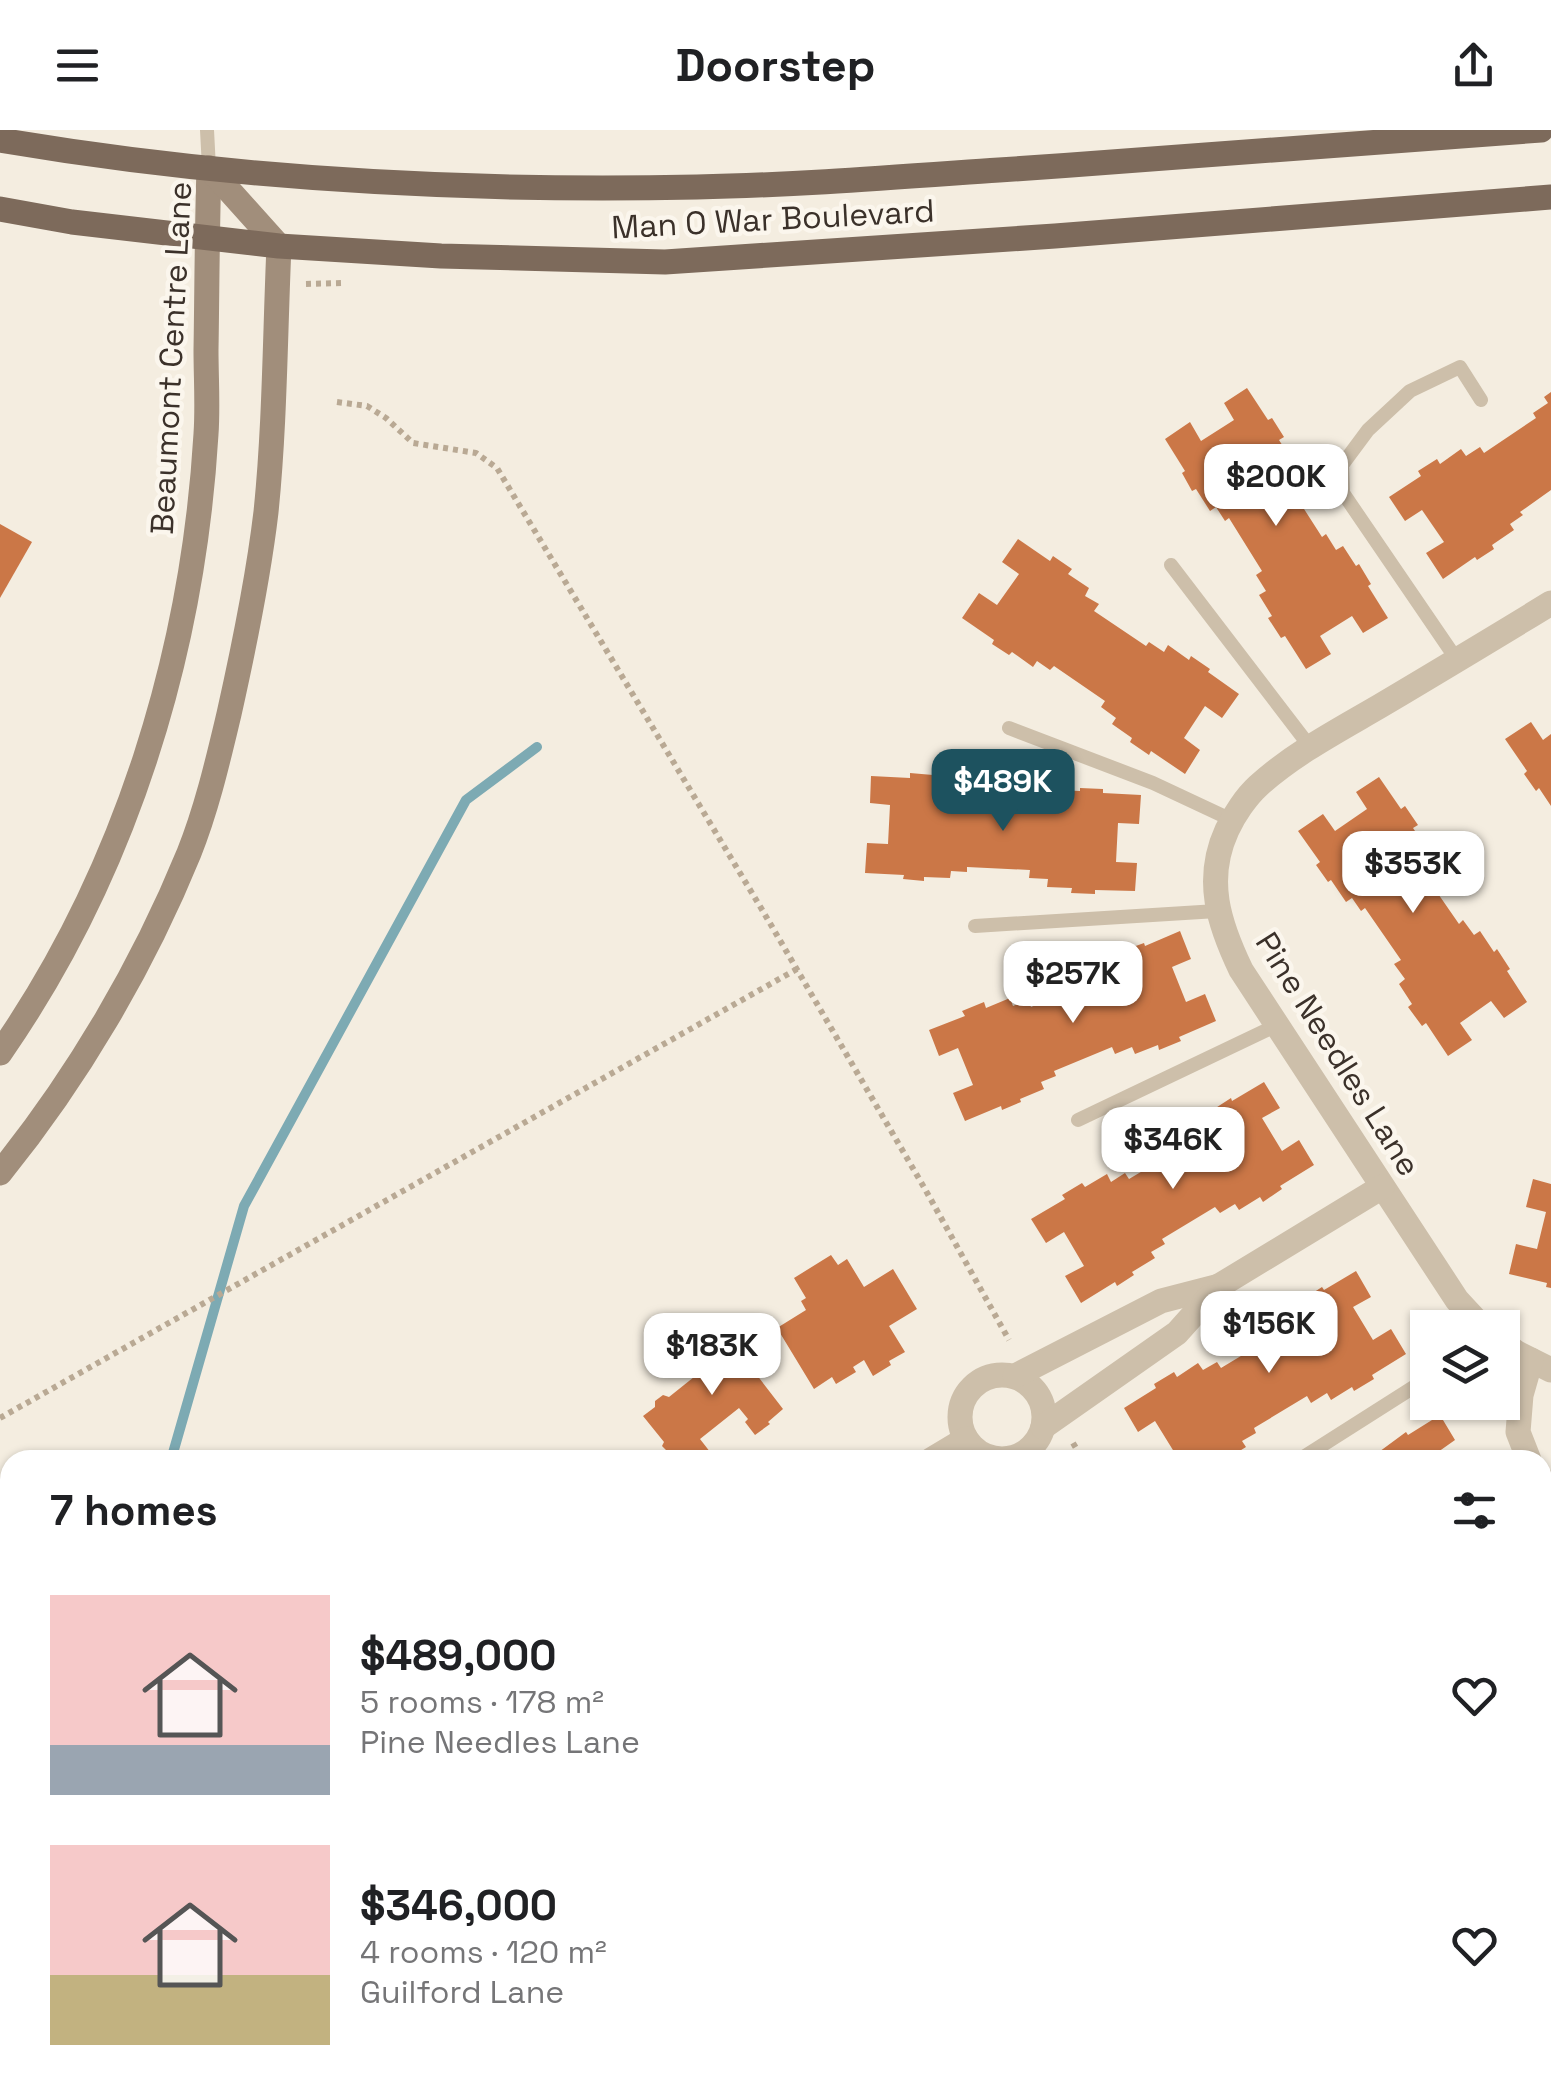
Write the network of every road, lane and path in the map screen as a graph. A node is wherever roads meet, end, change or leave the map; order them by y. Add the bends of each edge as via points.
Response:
1 (207, 130) edge
2 (1542, 130) edge
3 (0, 140) edge
4 (210, 168) junction
5 (1551, 197) edge
6 (0, 209) edge
7 (206, 238) junction
8 (280, 246) junction
9 (1481, 400) dead end
10 (337, 402) dead end
11 (1171, 566) dead end
12 (1551, 602) edge
13 (1457, 660) junction
14 (1009, 728) dead end
15 (1310, 748) junction
16 (1232, 820) junction
17 (1217, 911) junction
18 (974, 926) dead end
19 (797, 969) junction
20 (1277, 1025) junction
21 (0, 1053) edge
22 (1078, 1120) dead end
23 (4, 1159) edge
24 (1382, 1187) junction
25 (1220, 1286) junction
26 (1466, 1310) edge
27 (1009, 1340) dead end
28 (1541, 1365) edge
29 (1015, 1376) junction
30 (1410, 1390) edge
31 (0, 1418) edge
32 (1043, 1427) junction
33 (966, 1439) junction
34 (1073, 1442) dead end
35 (948, 1450) edge
36 (975, 1450) edge
37 (1028, 1450) edge
38 (1077, 1450) edge
39 (1316, 1450) edge
40 (1524, 1450) edge

1 - 4 lane
2 - 4 main road, Man O War Boulevard via 697,187 495,187
3 - 4 main road, Man O War Boulevard
4 - 7 street, Beaumont Centre Lane
4 - 8 street, Beaumont Centre Lane
5 - 8 main road, Man O War Boulevard via 665,262
6 - 7 main road, Man O War Boulevard
7 - 8 main road, Man O War Boulevard
7 - 21 street, Beaumont Centre Lane via 206,434 173,663 114,844 65,946
8 - 23 street via 266,512 249,627 216,768 156,927 82,1060
9 - 13 lane via 1460,367 1410,391 1342,466 1342,493
10 - 19 path via 367,406 413,443 476,453 497,468
11 - 15 lane
12 - 13 street, Pine Needles Lane
13 - 15 street, Pine Needles Lane
14 - 16 lane
15 - 16 street, Pine Needles Lane via 1255,788
16 - 17 street, Pine Needles Lane via 1218,858
17 - 18 lane
17 - 20 street, Pine Needles Lane via 1241,970
19 - 27 path
19 - 31 path
20 - 22 lane
20 - 24 street, Pine Needles Lane
24 - 25 street
24 - 26 street, Pine Needles Lane
25 - 29 street via 1161,1300
25 - 32 street via 1177,1333
28 - 40 street via 1521,1395 1518,1432
29 - 32 street via 1042,1402
29 - 33 street via 990,1376 968,1390 960,1414
30 - 39 lane
32 - 37 street
33 - 35 street
33 - 36 street
34 - 38 path

